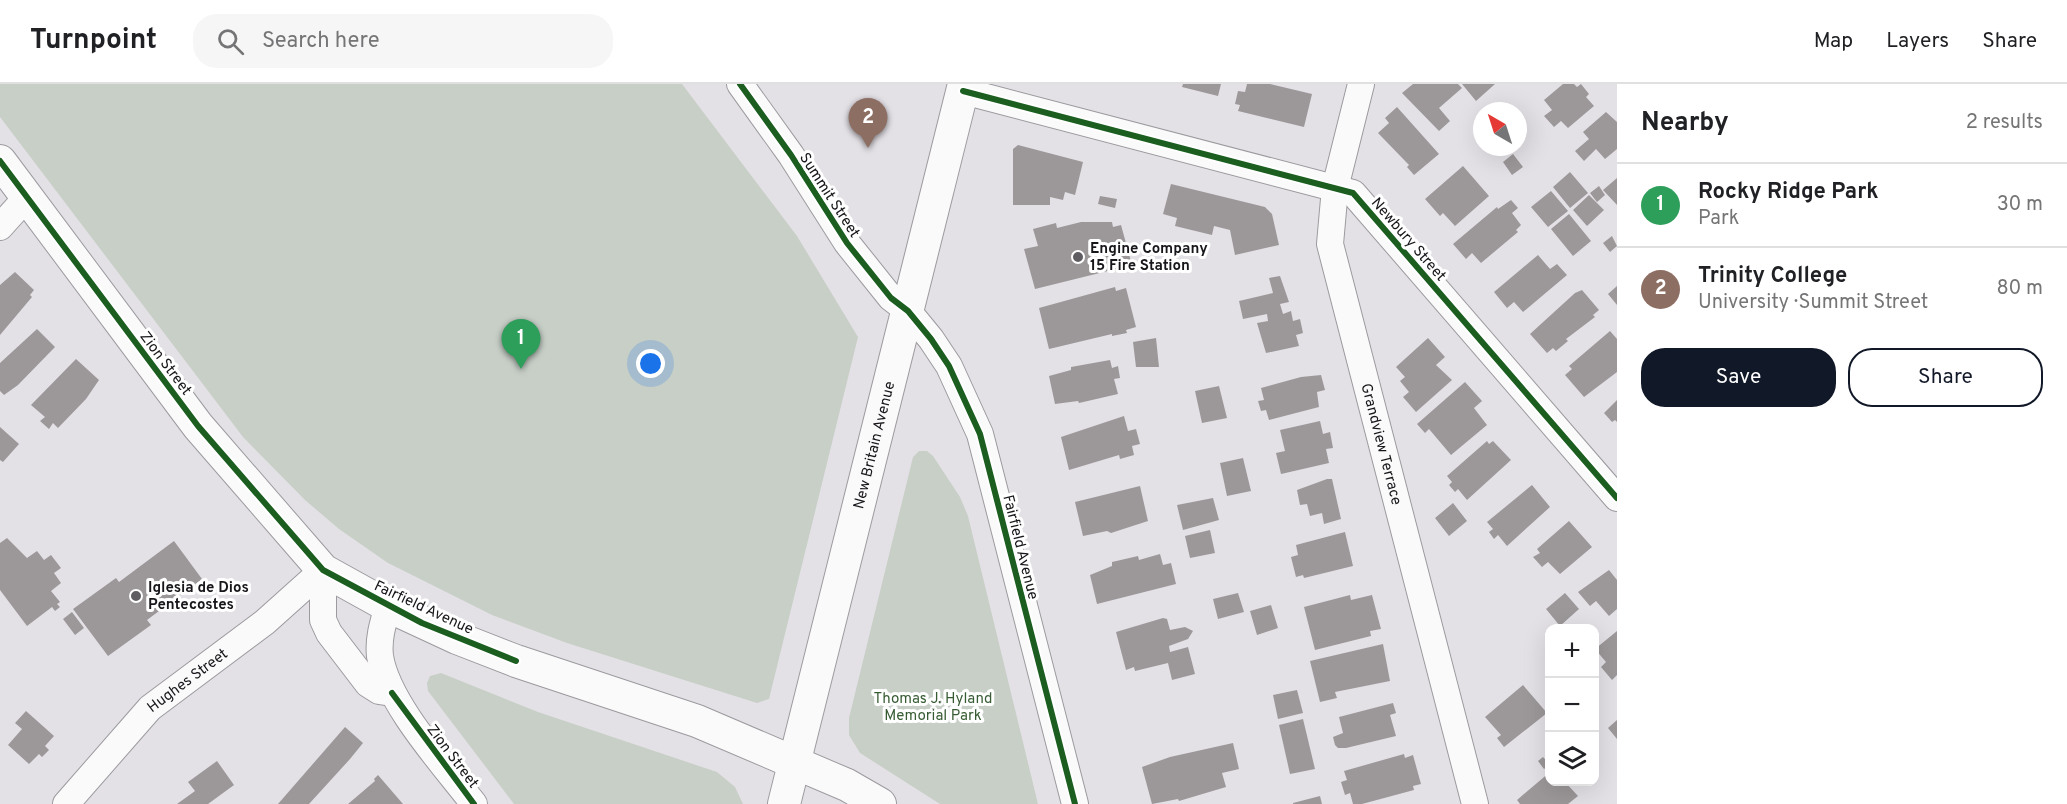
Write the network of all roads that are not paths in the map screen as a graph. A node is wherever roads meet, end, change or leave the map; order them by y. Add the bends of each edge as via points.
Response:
1 (740, 84) edge
2 (1361, 84) edge
3 (963, 87) edge
4 (0, 161) edge
5 (1335, 188) junction
6 (27, 197) junction
7 (0, 227) edge
8 (908, 311) junction
9 (1617, 498) edge
10 (323, 570) junction
11 (388, 606) junction
12 (392, 693) junction
13 (794, 762) junction
14 (66, 804) edge
15 (474, 804) edge
16 (784, 804) edge
17 (880, 804) edge
18 (1075, 804) edge
19 (1475, 804) edge

1 - 8 street, Summit Street via 847,243 891,298
2 - 5 street, Grandview Terrace
3 - 5 street, Newbury Street
3 - 8 main road, New Britain Avenue
4 - 6 main road, Zion Street
5 - 9 street, Newbury Street via 1353,193
5 - 19 street, Grandview Terrace via 1330,244
6 - 7 street
6 - 10 main road, Zion Street via 198,426
8 - 13 main road, New Britain Avenue
8 - 18 street, Fairfield Avenue via 949,366 980,434
10 - 11 main road, Fairfield Avenue
10 - 12 street, Zion Street via 323,620 329,633 368,684
10 - 14 street, Hughes Street via 265,622 150,708
11 - 12 street, Zion Street via 380,633 380,656
11 - 13 main road, Fairfield Avenue via 516,661 697,721
12 - 15 street, Zion Street
13 - 16 main road, New Britain Avenue
13 - 17 main road, Fairfield Avenue

